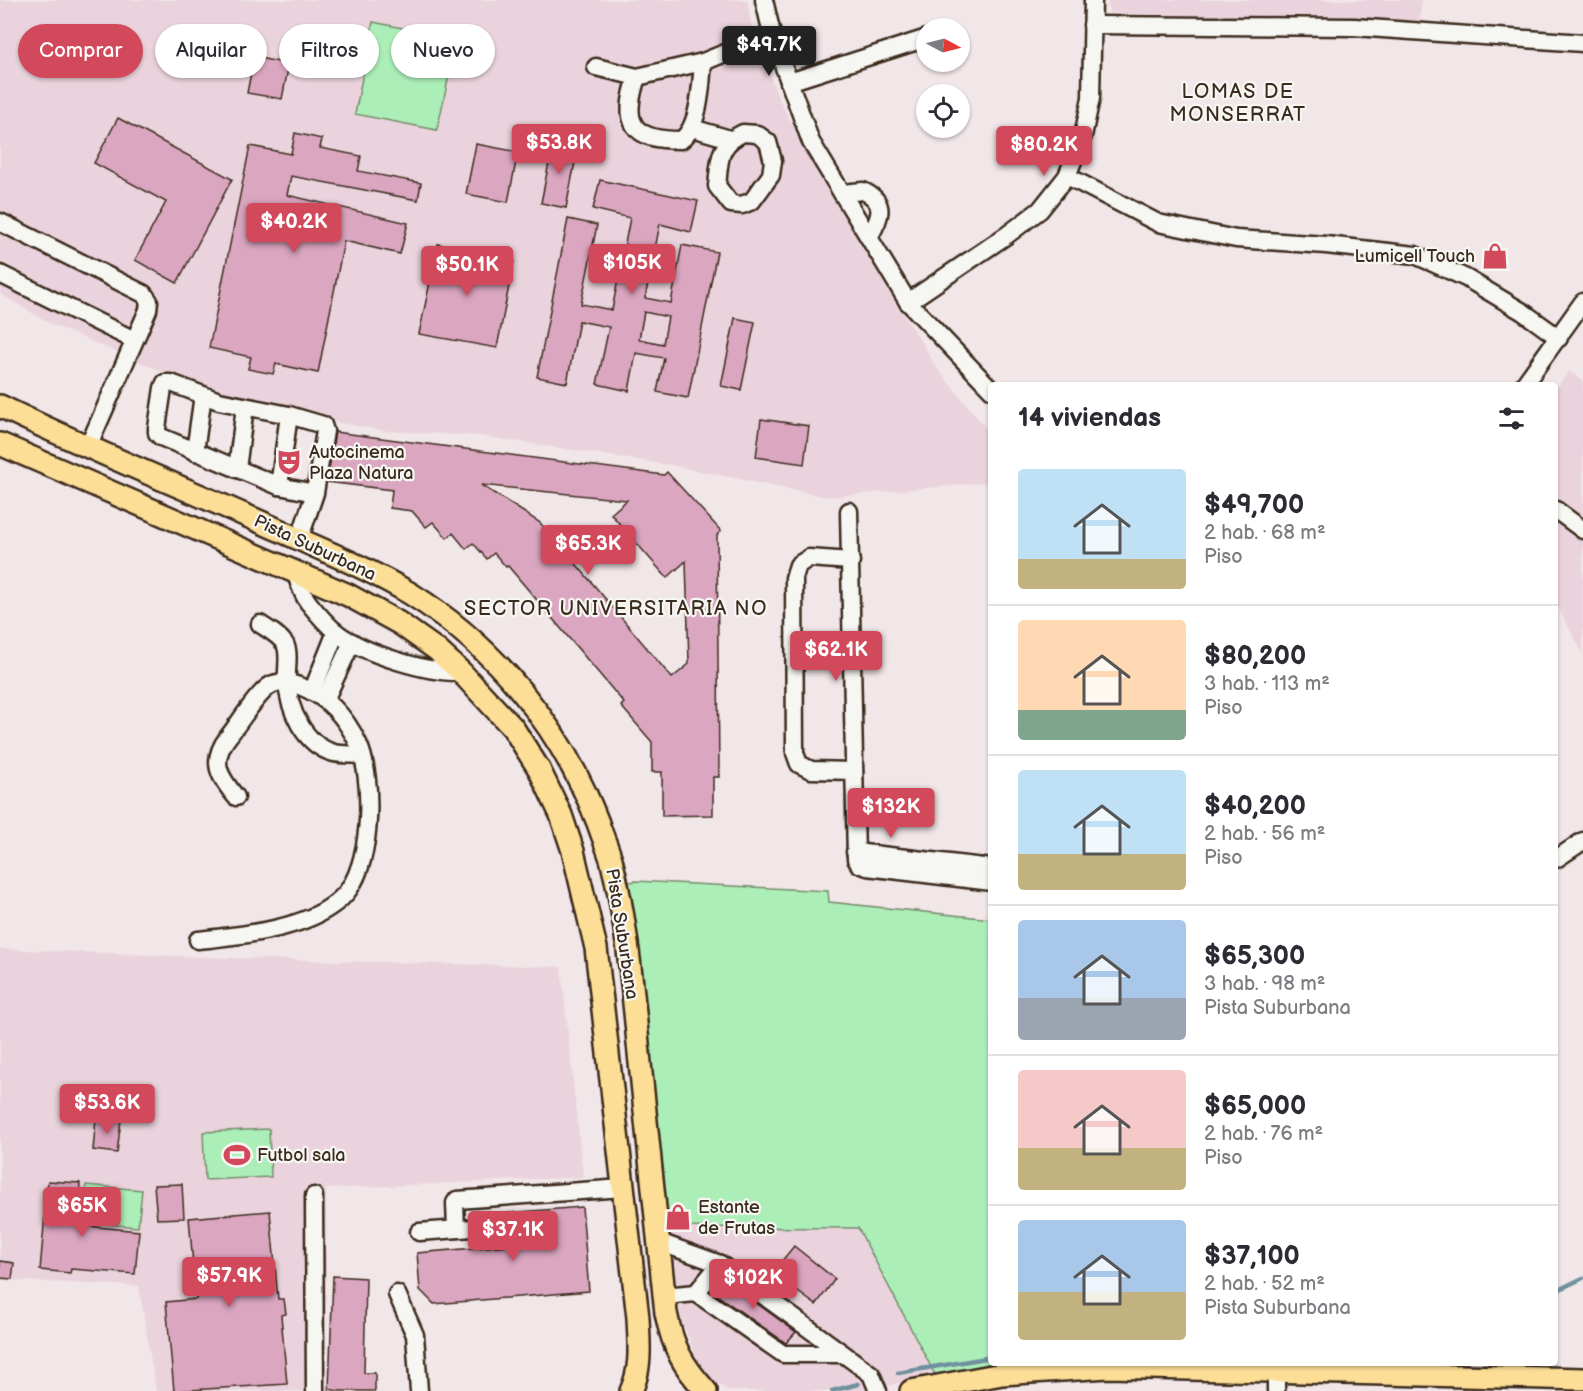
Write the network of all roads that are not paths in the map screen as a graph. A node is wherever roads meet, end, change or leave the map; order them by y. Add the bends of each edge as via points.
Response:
1 (764, 0) edge
2 (1093, 0) edge
3 (1092, 25) junction
4 (772, 34) junction
5 (916, 42) edge
6 (1583, 43) edge
7 (703, 62) junction
8 (596, 67) dead end
9 (637, 77) junction
10 (789, 82) junction
11 (692, 128) junction
12 (730, 139) dead end
13 (1067, 176) junction
14 (842, 193) junction
15 (0, 222) edge
16 (869, 237) junction
17 (0, 274) edge
18 (908, 302) junction
19 (1583, 302) edge
20 (1559, 338) junction
21 (134, 339) junction
22 (1526, 382) edge
23 (988, 386) edge
24 (203, 395) junction
25 (0, 406) edge
26 (245, 406) junction
27 (0, 415) edge
28 (289, 415) junction
29 (0, 444) edge
30 (88, 447) junction
31 (195, 452) junction
32 (111, 457) junction
33 (237, 469) junction
34 (279, 486) junction
35 (315, 493) junction
36 (1558, 511) edge
37 (849, 512) dead end
38 (1583, 530) edge
39 (299, 540) junction
40 (851, 561) junction
41 (295, 572) junction
42 (260, 624) dead end
43 (336, 632) junction
44 (352, 642) junction
45 (461, 672) junction
46 (287, 682) junction
47 (319, 696) junction
48 (362, 755) junction
49 (854, 771) junction
50 (236, 797) dead end
51 (1583, 840) edge
52 (855, 852) junction
53 (1558, 858) edge
54 (988, 868) edge
55 (988, 882) edge
56 (198, 940) dead end
57 (623, 1188) junction
58 (314, 1196) dead end
59 (500, 1226) dead end
60 (456, 1229) junction
61 (419, 1232) dead end
62 (659, 1242) junction
63 (720, 1264) junction
64 (696, 1293) junction
65 (398, 1294) dead end
66 (664, 1296) junction
67 (843, 1354) junction
68 (1058, 1366) edge
69 (1583, 1379) edge
70 (1276, 1381) edge
71 (1464, 1384) edge
72 (315, 1391) edge
73 (419, 1391) edge
74 (631, 1391) edge
75 (705, 1391) edge
76 (878, 1391) edge
77 (911, 1391) edge

1 - 4 street
2 - 3 street
3 - 6 street via 1354,27
3 - 13 street via 1091,98 1083,136
4 - 7 street
4 - 10 street
5 - 10 street
7 - 9 street
7 - 11 street
8 - 9 street
9 - 11 street via 629,117 637,129 663,140 681,140
10 - 14 street via 811,142
11 - 12 street
13 - 18 street via 1040,210
13 - 20 street via 1158,223 1236,239 1415,255 1466,278
14 - 16 street
14 - 16 street via 863,191 876,200 879,220
15 - 21 street via 144,294 149,301 148,310
16 - 18 street
17 - 21 street
18 - 23 street
19 - 20 street
20 - 22 street
21 - 30 street
24 - 26 street
24 - 31 street
24 - 31 street via 165,383 156,428 161,437
25 - 30 main road, Pista Suburbana
26 - 28 street
26 - 33 street
27 - 32 main road via 63,443
28 - 34 street
28 - 35 street via 323,425 325,431
29 - 41 main road, Pista Suburbana
30 - 32 main road, Pista Suburbana
31 - 33 street
32 - 39 main road, Pista Suburbana
33 - 34 street
34 - 35 street
35 - 39 street
36 - 38 street
37 - 40 street
39 - 62 main road, Pista Suburbana via 409,593 481,648 517,686 567,757 587,796 610,856 622,911
40 - 49 street
40 - 49 street via 809,558 798,565 794,578 795,753 799,764 811,770
41 - 43 street via 306,600
41 - 45 main road, Pista Suburbana via 399,623
42 - 46 street via 280,637 286,647
43 - 44 street
43 - 47 street
44 - 45 street via 400,662
44 - 47 street
45 - 57 main road, Pista Suburbana via 524,744 561,815 573,851 596,948
46 - 47 street
46 - 48 street via 298,724 319,745 334,753
46 - 50 street via 272,684 262,693 225,741 218,759 220,777
47 - 48 street via 340,715
48 - 56 street via 369,812 363,859 350,889 329,908 294,924
49 - 52 street
51 - 53 street
52 - 54 street
52 - 55 street via 859,864 867,867
57 - 60 street via 457,1200
57 - 74 main road, Pista Suburbana via 639,1340 638,1373
58 - 72 street
59 - 60 street
60 - 61 street
62 - 63 street
62 - 66 main road, Pista Suburbana
63 - 64 street
63 - 67 street
64 - 66 street
64 - 67 street via 783,1354
65 - 73 street via 415,1335
66 - 75 main road, Pista Suburbana via 676,1351
67 - 76 street via 871,1374
68 - 70 main road
68 - 77 main road
69 - 71 main road
70 - 71 main road

